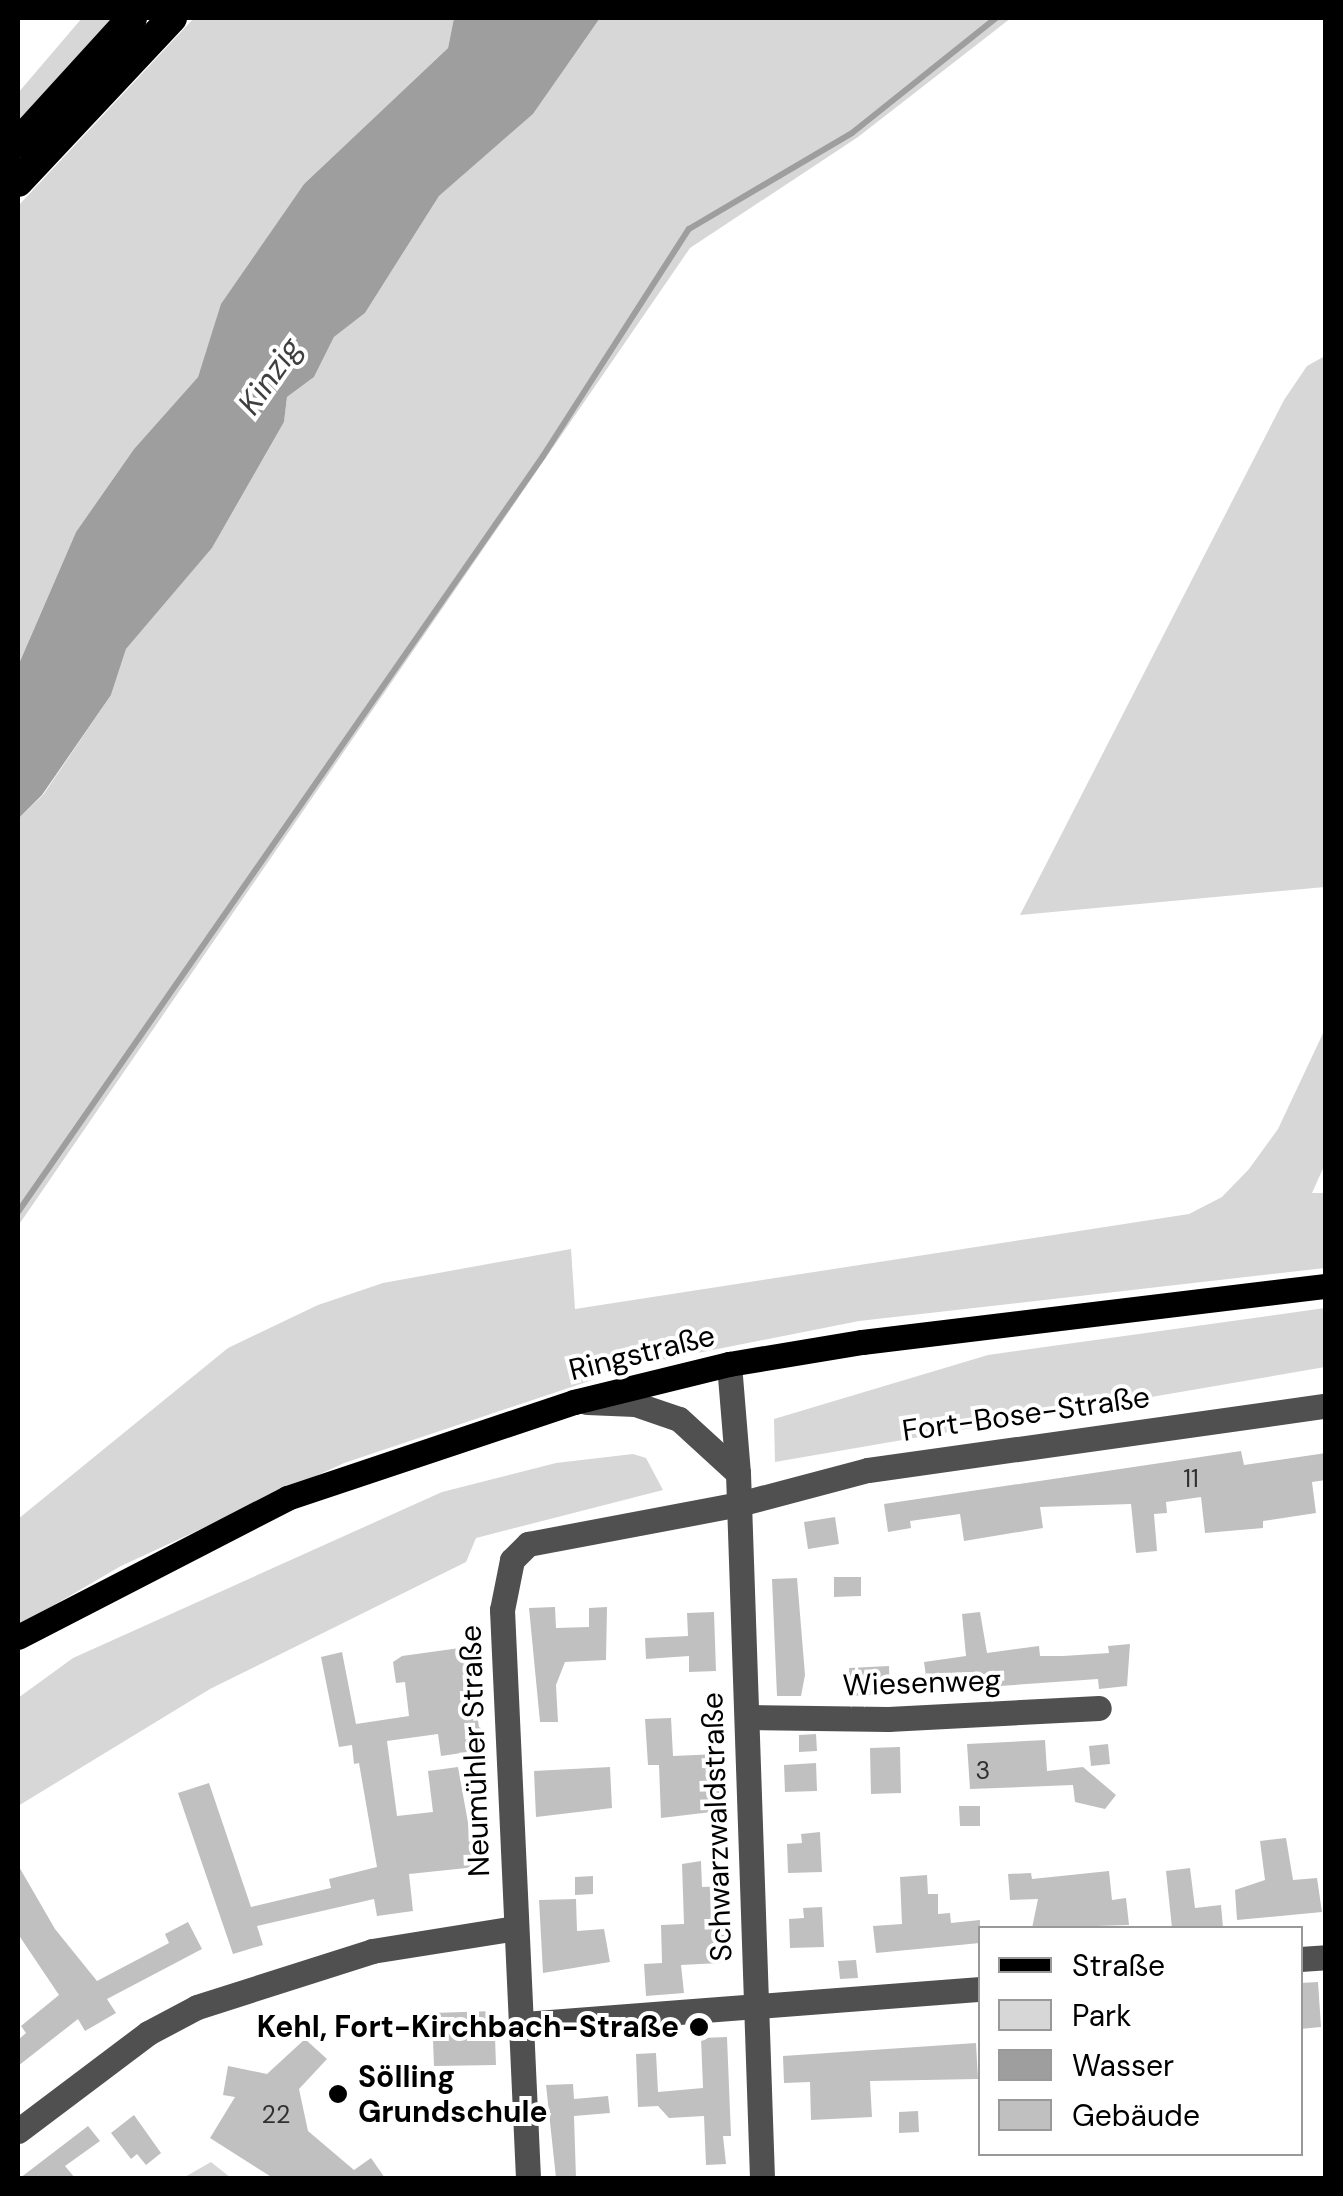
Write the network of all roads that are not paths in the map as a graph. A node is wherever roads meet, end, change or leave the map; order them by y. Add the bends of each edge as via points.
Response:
1 (132, 18) edge
2 (172, 18) edge
3 (18, 143) edge
4 (18, 182) edge
5 (1326, 1286) edge
6 (728, 1364) junction
7 (574, 1402) junction
8 (1326, 1406) edge
9 (738, 1473) junction
10 (739, 1504) junction
11 (18, 1636) edge
12 (1099, 1708) dead end
13 (748, 1717) junction
14 (515, 1928) junction
15 (978, 1988) edge
16 (755, 2009) junction
17 (524, 2024) junction
18 (18, 2131) edge
19 (528, 2178) edge
20 (762, 2178) edge

1 - 3 highway
2 - 4 highway
5 - 6 main road, Ringstraße
6 - 7 main road, Ringstraße
6 - 9 street, Schwarzwaldstraße
7 - 9 street via 634,1404 679,1419
7 - 11 main road, Ringstraße via 287,1498
8 - 10 street, Fort-Bose-Straße via 868,1470
9 - 10 street, Schwarzwaldstraße
10 - 13 street, Schwarzwaldstraße
10 - 14 street, Neumühler Straße via 528,1544 512,1560 502,1610
12 - 13 street, Wiesenweg via 888,1719
13 - 16 street, Schwarzwaldstraße
14 - 17 street, Neumühler Straße
14 - 18 street via 372,1951 197,2007 148,2033
15 - 16 street
16 - 17 street
16 - 20 street, Schwarzwaldstraße
17 - 19 street, Neumühler Straße

